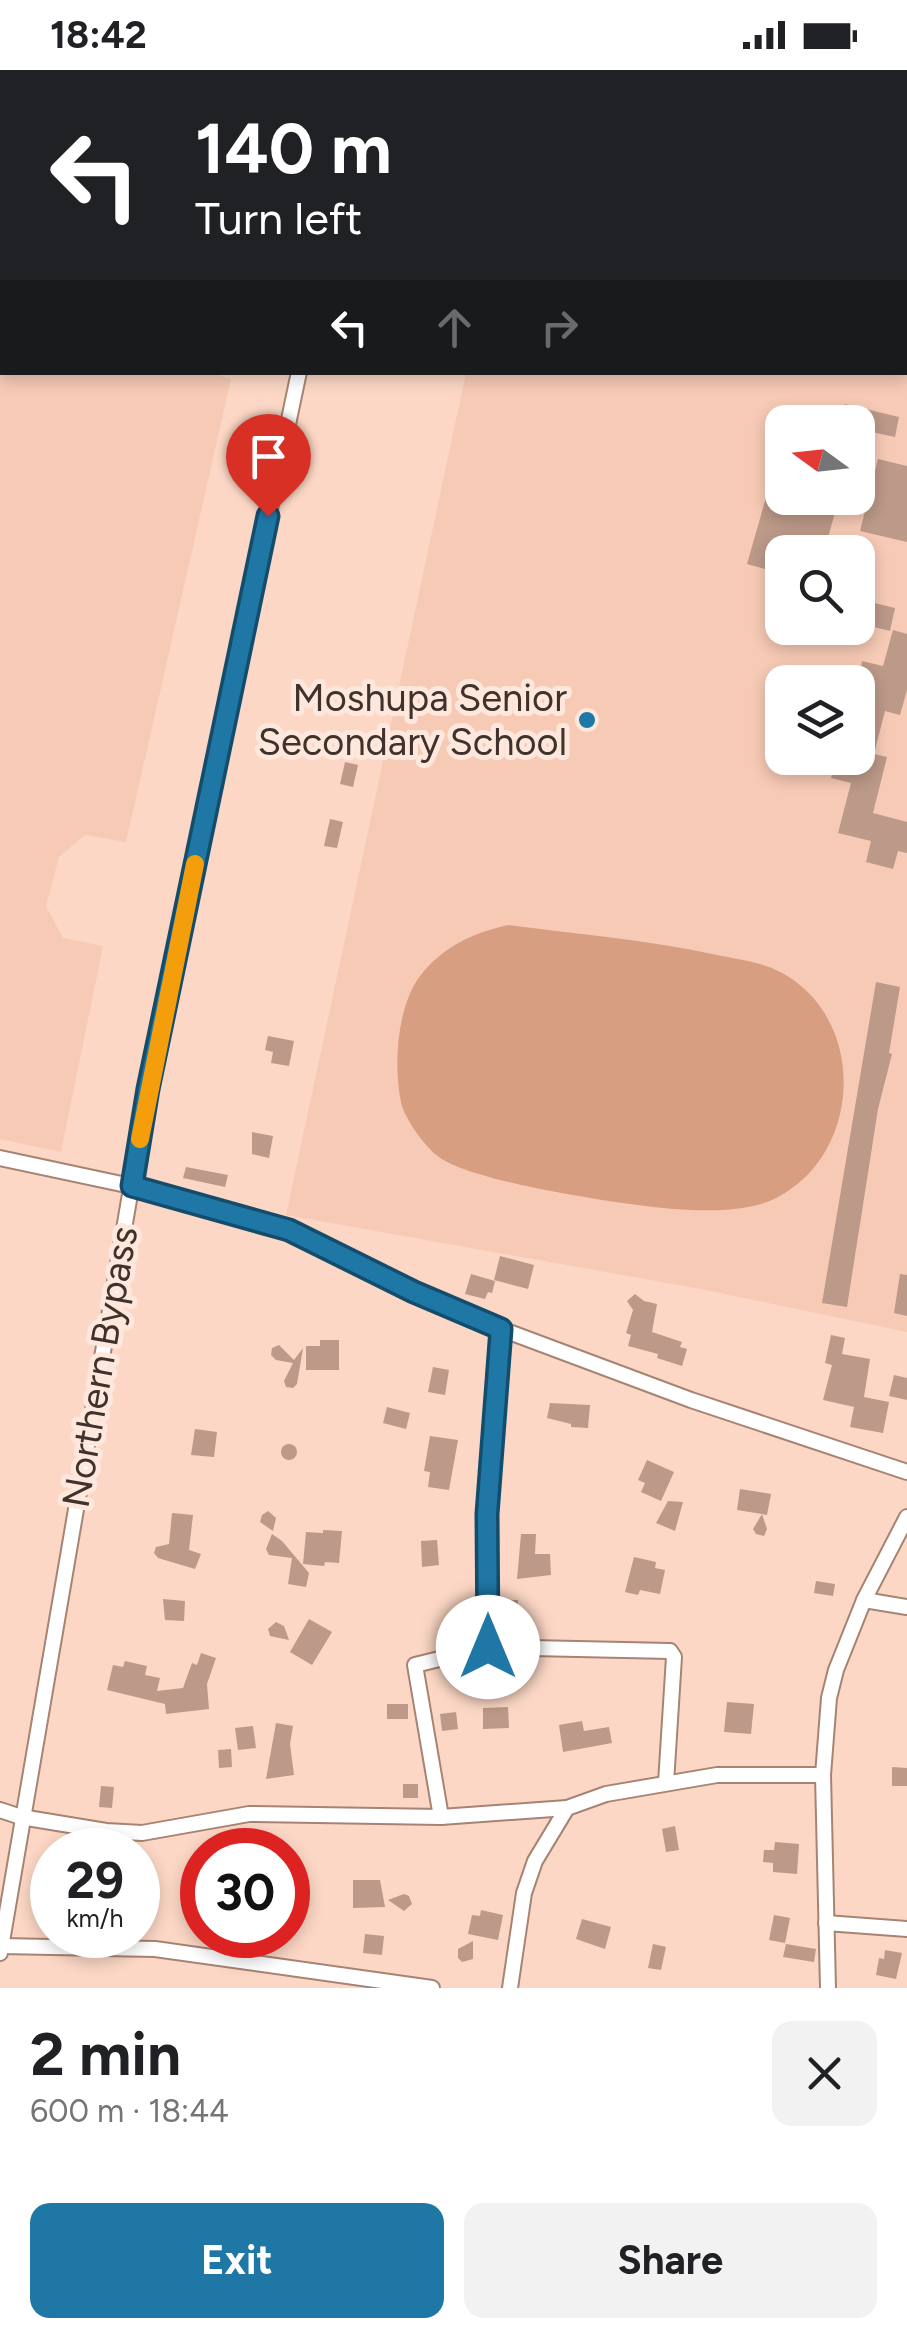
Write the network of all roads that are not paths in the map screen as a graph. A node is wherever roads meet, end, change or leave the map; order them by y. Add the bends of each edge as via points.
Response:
1 (298, 375) edge
2 (0, 1158) edge
3 (132, 1186) junction
4 (501, 1329) junction
5 (907, 1472) edge
6 (907, 1517) edge
7 (864, 1600) junction
8 (907, 1608) edge
9 (488, 1647) junction
10 (823, 1776) junction
11 (666, 1784) junction
12 (567, 1808) junction
13 (0, 1810) edge
14 (21, 1817) junction
15 (441, 1817) junction
16 (826, 1922) junction
17 (907, 1928) edge
18 (1, 1950) edge
19 (432, 1988) edge
20 (510, 1988) edge
21 (828, 1988) edge

1 - 3 street, Northern Bypass
2 - 3 street
3 - 4 street via 289,1230
3 - 14 street, Northern Bypass
4 - 5 street
4 - 9 street via 487,1514
6 - 7 street
7 - 8 street
7 - 10 street via 829,1698
9 - 11 street via 673,1653
9 - 15 street via 414,1665
10 - 11 street via 718,1775
10 - 16 street
11 - 12 street
12 - 15 street
12 - 20 street via 524,1893
13 - 14 street
14 - 15 street via 142,1833 282,1812
14 - 18 street, Northern Bypass
16 - 17 street
16 - 21 street
18 - 19 street via 155,1949

